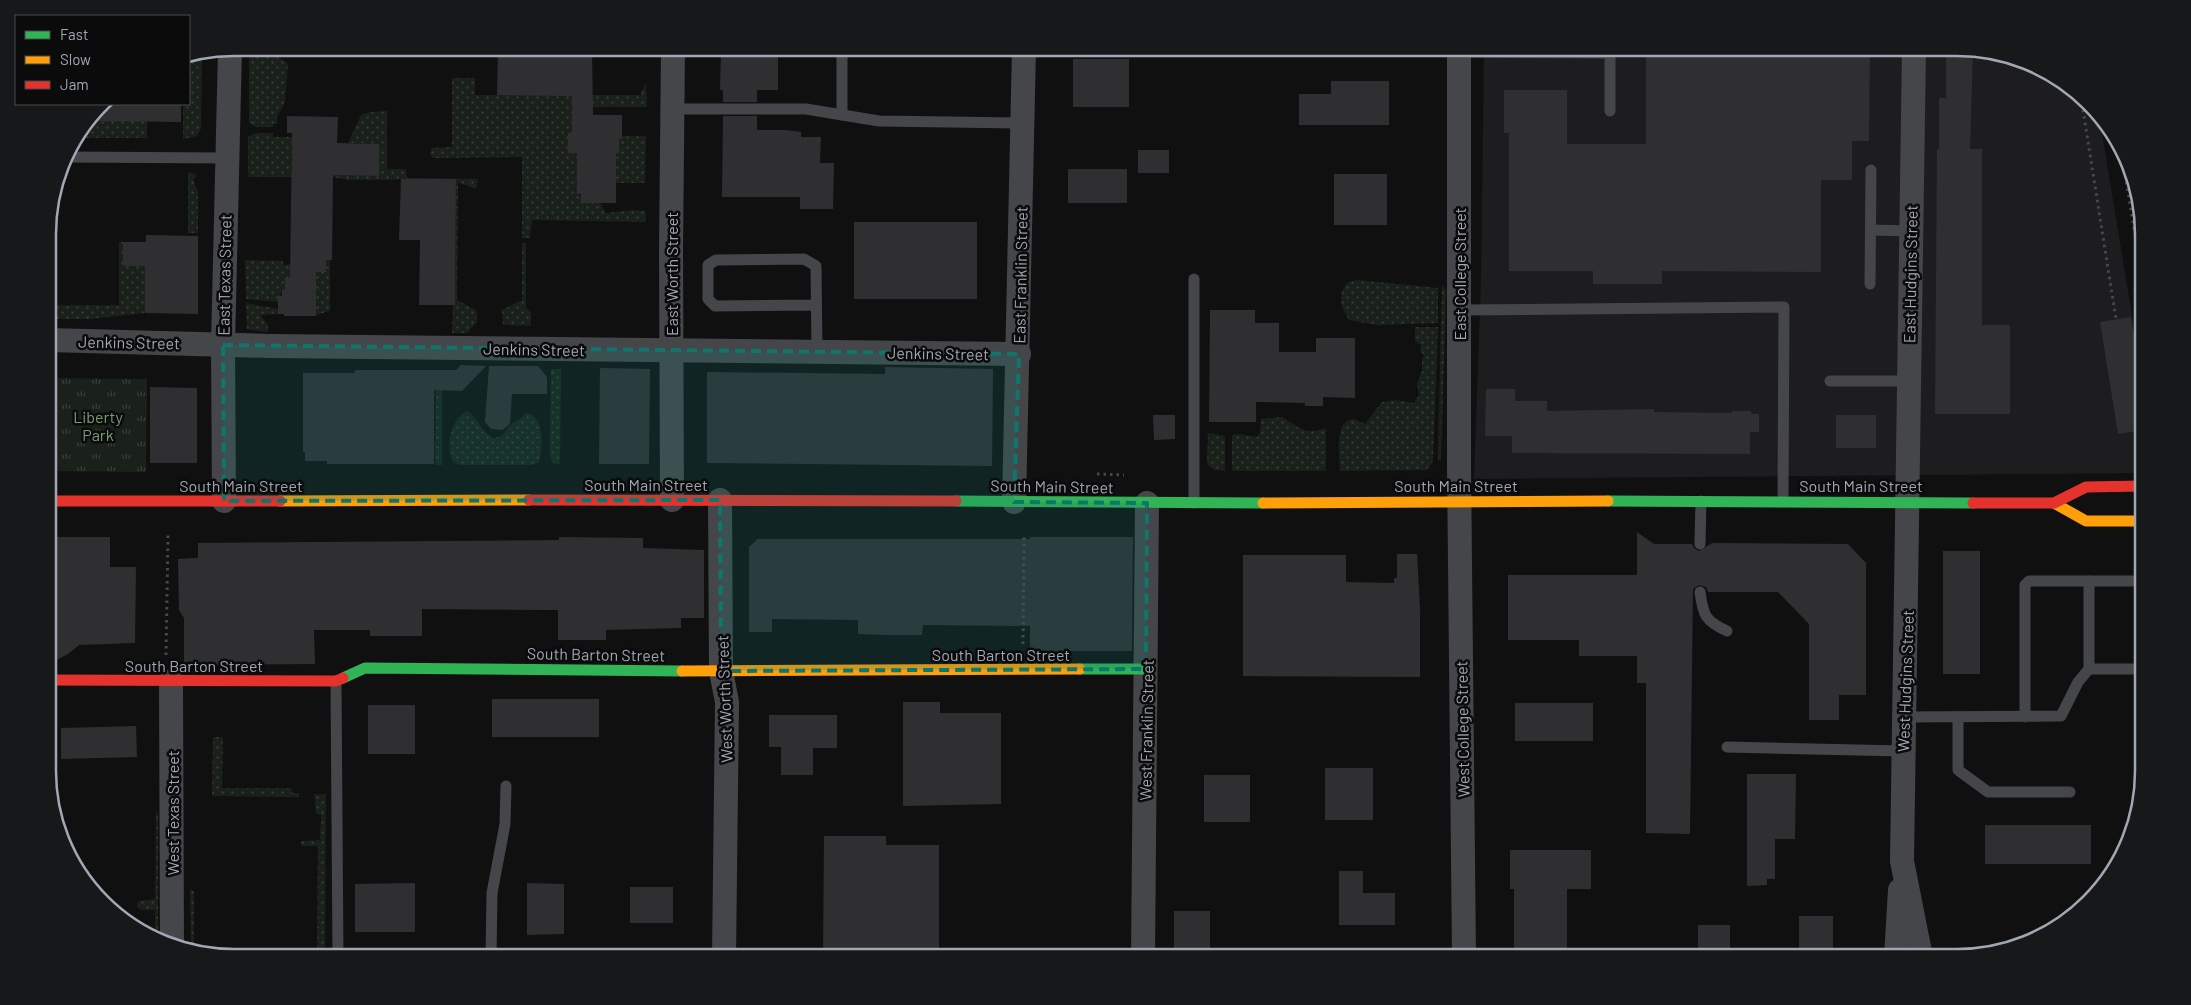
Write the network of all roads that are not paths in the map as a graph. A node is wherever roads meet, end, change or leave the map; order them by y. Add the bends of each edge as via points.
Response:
1 (230, 56) edge
2 (673, 56) edge
3 (842, 56) edge
4 (1024, 56) edge
5 (1459, 56) edge
6 (1610, 56) edge
7 (1914, 56) edge
8 (672, 109) junction
9 (1610, 111) dead end
10 (842, 115) junction
11 (1023, 123) junction
12 (74, 158) edge
13 (227, 158) junction
14 (1871, 170) dead end
15 (1871, 230) junction
16 (1911, 231) junction
17 (1194, 279) dead end
18 (1870, 284) dead end
19 (816, 305) junction
20 (1460, 310) junction
21 (57, 340) edge
22 (223, 345) junction
23 (672, 350) junction
24 (817, 352) junction
25 (1019, 354) junction
26 (1830, 381) dead end
27 (1908, 382) junction
28 (2135, 486) edge
29 (672, 500) junction
30 (720, 500) junction
31 (1460, 500) junction
32 (56, 501) edge
33 (224, 501) junction
34 (1701, 501) junction
35 (1014, 502) junction
36 (1783, 502) junction
37 (1907, 502) junction
38 (1147, 503) junction
39 (1194, 503) junction
40 (2054, 503) junction
41 (2135, 521) edge
42 (1700, 544) dead end
43 (2089, 581) junction
44 (2133, 581) dead end
45 (1700, 592) dead end
46 (1727, 630) dead end
47 (1146, 669) junction
48 (2135, 669) edge
49 (2089, 670) junction
50 (721, 671) junction
51 (56, 680) edge
52 (169, 681) junction
53 (336, 681) junction
54 (2025, 716) junction
55 (1904, 717) junction
56 (1958, 717) junction
57 (1728, 747) dead end
58 (1903, 751) junction
59 (506, 786) dead end
60 (2070, 792) dead end
61 (1902, 861) junction
62 (172, 937) edge
63 (338, 949) edge
64 (491, 949) edge
65 (724, 949) edge
66 (1143, 949) edge
67 (1464, 949) edge
68 (1896, 949) edge
69 (1919, 949) edge

1 - 13 street, East Texas Street
2 - 8 street, East Worth Street
3 - 10 lane
4 - 11 street, East Franklin Street
5 - 20 street, East College Street
6 - 9 lane
7 - 16 street, East Hudgins Street
8 - 10 lane via 806,109
8 - 23 street, East Worth Street
10 - 11 lane via 879,121
11 - 25 street, East Franklin Street
12 - 13 lane
13 - 22 street, East Texas Street
14 - 15 lane
15 - 16 lane
15 - 18 lane
16 - 27 street, East Hudgins Street
17 - 39 lane
19 - 19 lane via 816,266 804,259 716,260 708,265 708,299 715,306
19 - 24 lane
20 - 31 street, East College Street
20 - 36 lane via 1784,307
21 - 22 street, Jenkins Street
22 - 23 street, Jenkins Street
22 - 33 street, East Texas Street
23 - 24 street, Jenkins Street
23 - 29 street, East Worth Street
24 - 25 street, Jenkins Street
25 - 35 street, East Franklin Street
26 - 27 lane
27 - 37 street, East Hudgins Street
28 - 40 main road, South Main Street via 2086,487
29 - 30 main road, South Main Street
29 - 33 main road, South Main Street
30 - 35 main road, South Main Street
30 - 50 street, West Worth Street
31 - 34 main road, South Main Street
31 - 39 main road, South Main Street
31 - 67 street, West College Street
32 - 33 main road, South Main Street
34 - 36 main road, South Main Street
34 - 42 lane
35 - 38 main road, South Main Street
36 - 37 main road, South Main Street
37 - 40 main road, South Main Street
37 - 55 street, West Hudgins Street
38 - 39 main road, South Main Street
38 - 47 street, West Franklin Street
40 - 41 main road, South Main Street via 2086,521
43 - 44 lane
43 - 49 lane
43 - 54 lane via 2029,581 2025,585
45 - 46 lane via 1702,610 1711,624
47 - 50 main road, South Barton Street
47 - 66 street, West Franklin Street
48 - 49 lane
49 - 54 lane via 2078,682 2061,716
50 - 53 main road, South Barton Street via 365,668
50 - 65 street, West Worth Street via 727,702
51 - 52 main road, South Barton Street
52 - 53 main road, South Barton Street
52 - 62 street, West Texas Street
53 - 63 lane
54 - 56 lane
55 - 56 lane
55 - 58 street, West Hudgins Street
56 - 60 lane via 1958,770 1988,792
57 - 58 lane
58 - 61 street, West Hudgins Street
59 - 64 lane via 505,824 492,893
61 - 68 street, West Hudgins Street
61 - 69 street, West Hudgins Street

